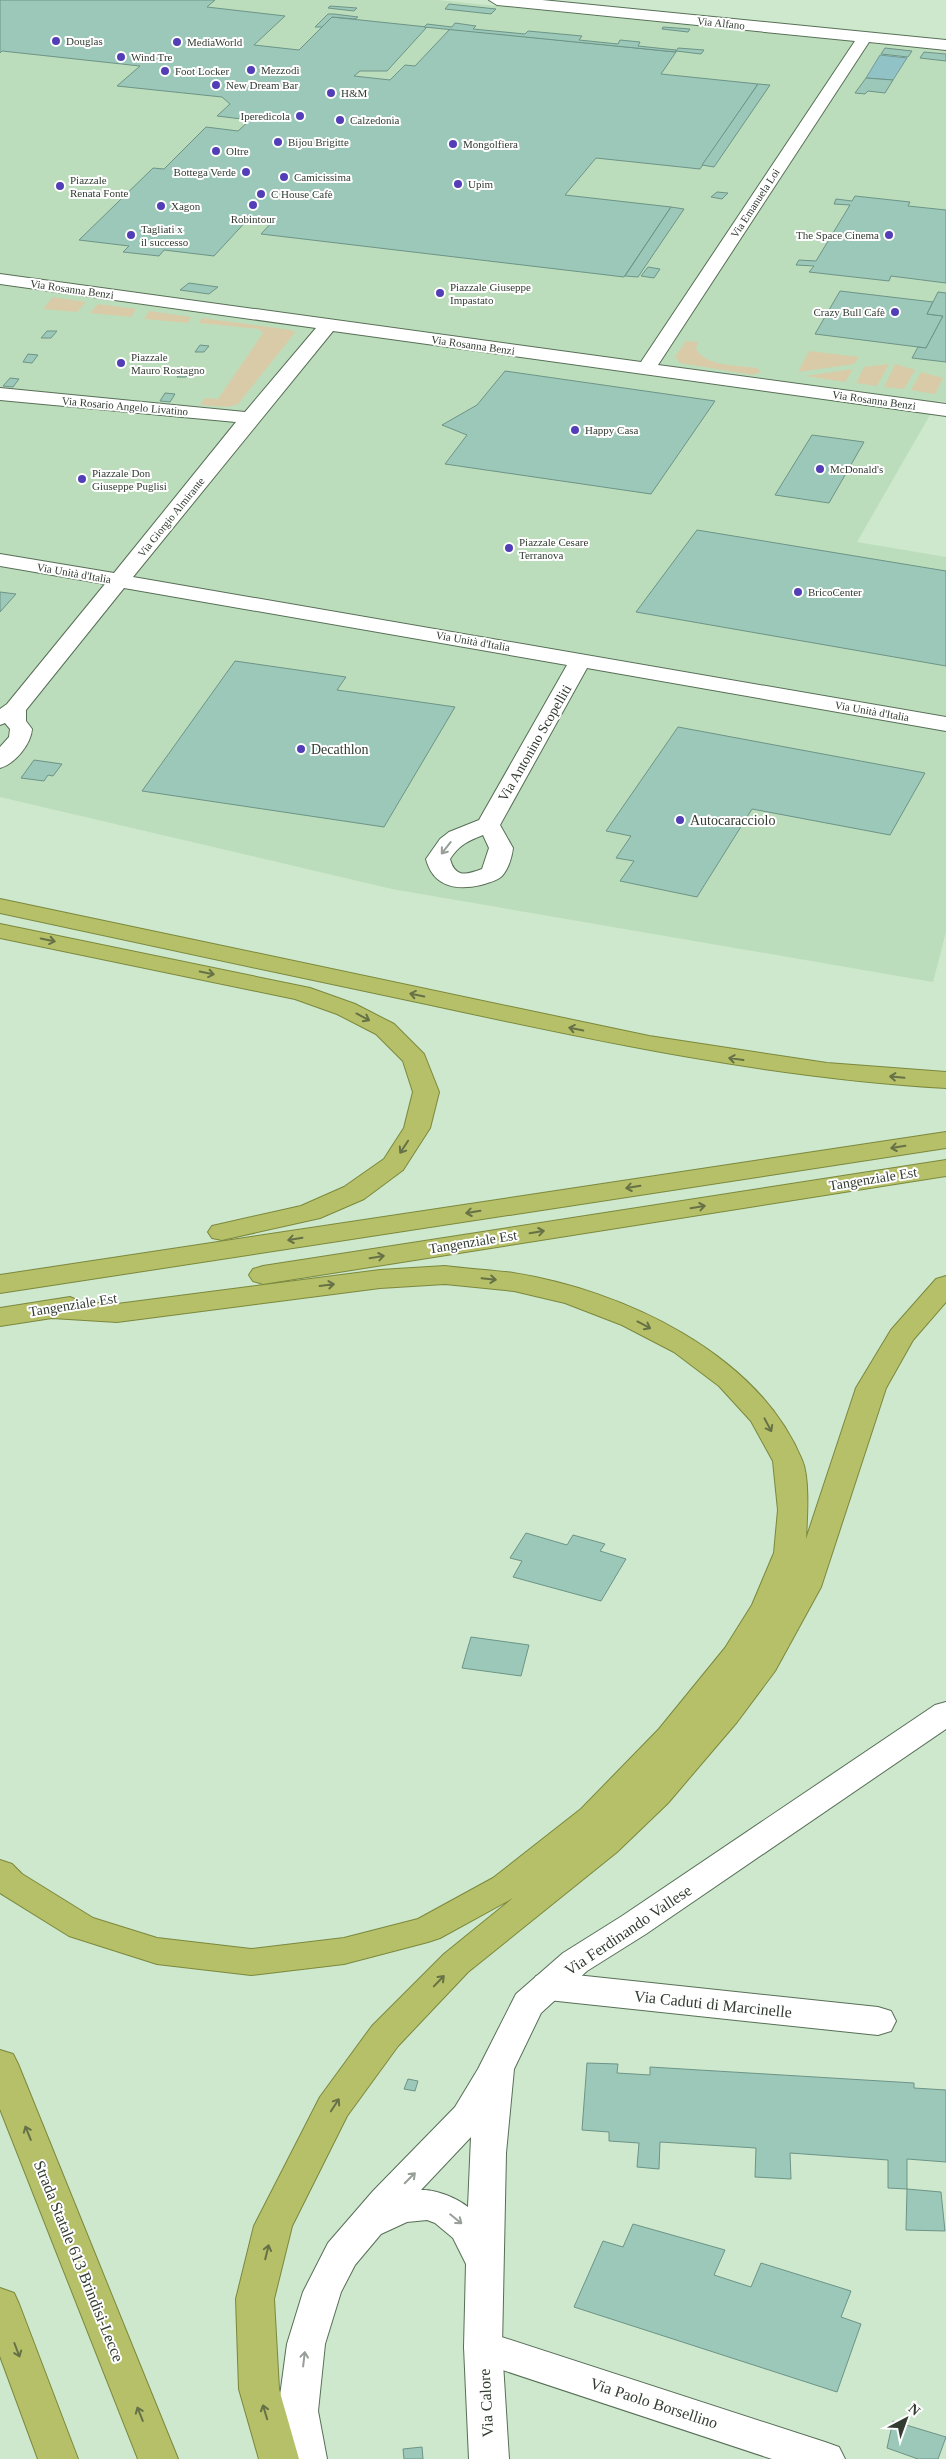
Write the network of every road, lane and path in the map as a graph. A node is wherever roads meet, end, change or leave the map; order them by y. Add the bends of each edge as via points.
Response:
1 (497, 0) edge
2 (865, 37) junction
3 (946, 45) edge
4 (0, 279) edge
5 (328, 326) junction
6 (646, 369) junction
7 (0, 394) edge
8 (946, 410) edge
9 (250, 418) junction
10 (0, 560) edge
11 (119, 580) junction
12 (581, 660) junction
13 (7, 714) edge
14 (946, 724) edge
15 (0, 761) edge
16 (488, 825) dead end
17 (0, 906) edge
18 (0, 931) edge
19 (946, 1080) edge
20 (946, 1140) edge
21 (946, 1168) edge
22 (48, 1276) junction
23 (0, 1284) edge
24 (946, 1285) edge
25 (53, 1309) junction
26 (0, 1317) edge
27 (946, 1713) edge
28 (0, 1873) edge
29 (548, 1986) junction
30 (878, 2021) dead end
31 (0, 2064) edge
32 (496, 2069) junction
33 (363, 2228) junction
34 (485, 2262) junction
35 (0, 2304) edge
36 (483, 2347) junction
37 (58, 2459) edge
38 (158, 2459) edge
39 (279, 2459) edge
40 (307, 2459) edge
41 (489, 2459) edge
42 (825, 2459) edge

1 - 2 street, Via Alfano
2 - 3 street, Via Alfano
2 - 6 street, Via Emanuela Loi
4 - 5 street, Via Rosanna Benzi
5 - 6 street, Via Rosanna Benzi
5 - 9 street, Via Giorgio Almirante
6 - 8 street, Via Rosanna Benzi
7 - 9 street, Via Rosario Angelo Livatino
9 - 11 street, Via Giorgio Almirante
10 - 11 street, Via Unità d'Italia
11 - 12 street, Via Unità d'Italia
11 - 13 street, Via Giorgio Almirante
12 - 14 street, Via Unità d'Italia
12 - 16 street, Via Antonino Scopelliti
13 - 15 street, Via Giorgio Almirante via 21,729 20,738
19 -> 17 highway via 810,1069 710,1055
18 -> 22 highway via 301,993 346,1009 385,1029 415,1060 426,1092 417,1128 394,1164 354,1193 310,1212 75,1262
20 -> 22 highway, Tangenziale Est
25 -> 21 highway, Tangenziale Est
22 - 23 highway, Tangenziale Est
39 -> 24 highway via 258,2389 255,2299 273,2226 332,2107 385,2036 456,1963 604,1843 656,1794 726,1714 764,1663 805,1587 871,1388 900,1336
25 - 26 highway, Tangenziale Est
25 -> 28 highway via 117,1313 380,1278 445,1275 514,1282 574,1296 632,1319 684,1346 729,1379 763,1416 788,1461 793,1510 789,1553 767,1606 736,1656 671,1737 593,1818 505,1887 428,1929 344,1951 251,1962 157,1951 81,1927 10,1883
27 - 29 street, Via Ferdinando Vallese via 634,1926 575,1962
29 - 30 street, Via Caduti di Marcinelle
29 - 32 street, Via Ferdinando Vallese via 528,2004
38 -> 31 highway, Strada Statale 613 Brindisi-Lecce
33 -> 32 street via 468,2117
32 - 34 street, Via Ferdinando Vallese via 488,2154
33 -> 34 street via 402,2207 427,2205 448,2212 466,2227
40 -> 33 street via 298,2411 306,2344 322,2292 341,2254
34 - 36 street, Via Ferdinando Vallese
35 -> 37 highway
36 - 41 street, Via Calore
36 - 42 street, Via Paolo Borsellino

